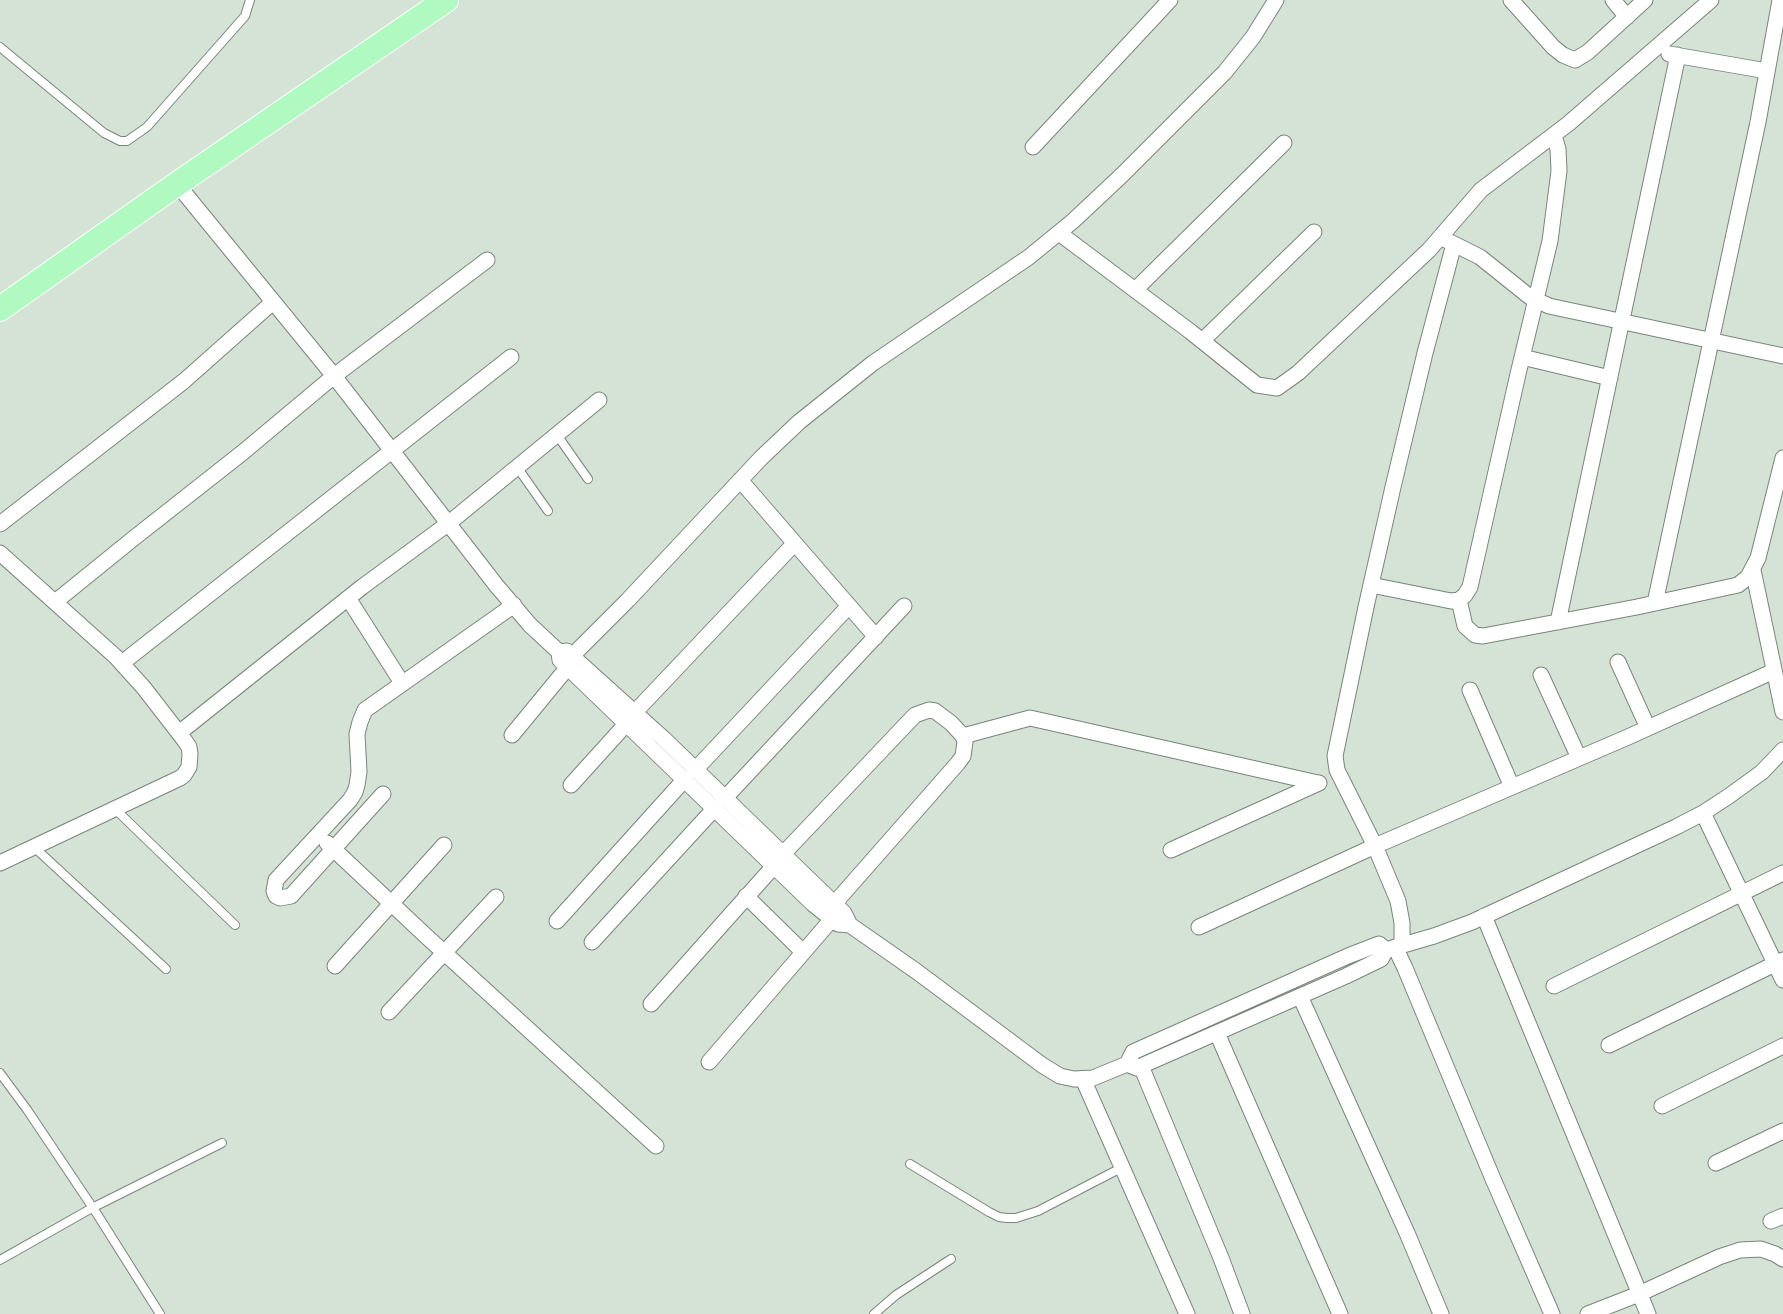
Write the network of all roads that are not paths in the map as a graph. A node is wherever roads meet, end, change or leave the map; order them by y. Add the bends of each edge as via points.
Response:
1 (250, 0) edge
2 (446, 0) edge
3 (1170, 0) edge
4 (1276, 0) edge
5 (1511, 0) edge
6 (1612, 0) edge
7 (1645, 0) edge
8 (1712, 0) edge
9 (1780, 0) edge
10 (1627, 17) junction
11 (0, 47) edge
12 (1654, 51) junction
13 (1678, 55) junction
14 (1767, 71) junction
15 (1554, 136) junction
16 (1284, 143) dead end
17 (1033, 147) dead end
18 (177, 184) junction
19 (1314, 232) dead end
20 (1059, 233) junction
21 (1447, 240) junction
22 (487, 260) dead end
23 (1135, 290) junction
24 (1536, 301) junction
25 (273, 302) junction
26 (0, 309) edge
27 (1623, 321) junction
28 (1202, 340) junction
29 (1711, 340) junction
30 (1783, 356) edge
31 (511, 357) dead end
32 (1522, 357) junction
33 (334, 376) junction
34 (1611, 378) junction
35 (599, 400) dead end
36 (557, 435) junction
37 (391, 450) junction
38 (1783, 458) edge
39 (517, 467) junction
40 (588, 479) dead end
41 (740, 480) junction
42 (548, 511) dead end
43 (449, 523) junction
44 (0, 524) edge
45 (794, 544) junction
46 (0, 552) edge
47 (1753, 570) junction
48 (1371, 585) junction
49 (348, 598) junction
50 (1459, 600) junction
51 (55, 602) junction
52 (1655, 603) junction
53 (514, 605) junction
54 (904, 606) dead end
55 (848, 607) junction
56 (1558, 622) junction
57 (876, 637) junction
58 (566, 658) junction
59 (1618, 662) dead end
60 (122, 663) junction
61 (1774, 671) junction
62 (1541, 675) dead end
63 (402, 683) junction
64 (1470, 690) dead end
65 (1782, 703) edge
66 (631, 718) junction
67 (1648, 728) junction
68 (179, 733) junction
69 (512, 735) dead end
70 (963, 736) junction
71 (1783, 750) edge
72 (1579, 758) junction
73 (1339, 774) junction
74 (690, 775) junction
75 (1318, 783) junction
76 (571, 785) dead end
77 (1512, 787) junction
78 (383, 794) dead end
79 (720, 803) junction
80 (114, 808) junction
81 (1703, 813) junction
82 (318, 835) junction
83 (444, 845) dead end
84 (1375, 846) junction
85 (34, 847) junction
86 (334, 849) junction
87 (1171, 850) dead end
88 (778, 860) junction
89 (0, 863) edge
90 (1783, 873) edge
91 (1741, 894) junction
92 (746, 896) junction
93 (496, 897) dead end
94 (390, 903) junction
95 (833, 911) junction
96 (1484, 916) junction
97 (557, 921) dead end
98 (235, 925) dead end
99 (1199, 927) dead end
100 (592, 942) dead end
101 (1394, 947) junction
102 (444, 952) junction
103 (803, 952) junction
104 (1779, 962) edge
105 (335, 966) dead end
106 (166, 969) dead end
107 (1783, 981) edge
108 (1554, 986) dead end
109 (1300, 996) junction
110 (651, 1005) dead end
111 (388, 1012) dead end
112 (1217, 1033) junction
113 (1609, 1045) dead end
114 (1783, 1047) edge
115 (709, 1062) dead end
116 (1134, 1065) junction
117 (0, 1073) edge
118 (1083, 1079) junction
119 (1662, 1106) dead end
120 (1783, 1131) edge
121 (222, 1143) dead end
122 (656, 1146) dead end
123 (1716, 1163) dead end
124 (910, 1164) dead end
125 (1123, 1167) junction
126 (92, 1208) junction
127 (951, 1259) dead end
128 (0, 1260) edge
129 (1783, 1260) edge
130 (1640, 1293) junction
131 (160, 1314) edge
132 (874, 1314) edge
133 (1187, 1314) edge
134 (1242, 1314) edge
135 (1340, 1314) edge
136 (1441, 1314) edge
137 (1552, 1314) edge
138 (1588, 1314) edge
139 (1648, 1314) edge

1 - 11 lane via 245,16 147,127 127,141 104,133
2 - 18 main road
3 - 17 street
4 - 20 street via 1225,72
5 - 10 street via 1553,47 1575,60
6 - 10 street
7 - 10 street
8 - 12 street
9 - 14 street
12 - 13 street
12 - 15 street
13 - 14 street
13 - 27 street
14 - 29 street
15 - 21 street via 1481,190
15 - 24 street via 1559,160 1558,187
16 - 23 street
18 - 25 street
18 - 26 main road
19 - 28 street
20 - 23 street
20 - 41 street via 828,397
21 - 24 street via 1480,257
21 - 28 street via 1277,388 1257,385
21 - 48 street
22 - 33 street
23 - 28 street
24 - 27 street
24 - 32 street
25 - 33 street
25 - 44 street via 184,381
27 - 29 street
27 - 34 street
29 - 30 street
29 - 52 street
31 - 37 street
32 - 34 street
32 - 50 street via 1470,587
33 - 37 street
33 - 51 street
34 - 56 street
35 - 36 street
36 - 39 street
36 - 40 lane
37 - 43 street
37 - 60 street
38 - 47 street
39 - 42 lane
39 - 43 street
41 - 45 street
41 - 58 street via 628,600
43 - 49 street
43 - 53 street
45 - 55 street
45 - 66 street
46 - 51 street
47 - 52 street via 1738,585
47 - 61 street
48 - 50 street
48 - 73 street via 1336,750
49 - 63 street
49 - 68 street
50 - 56 street via 1465,626 1475,635
51 - 60 street
52 - 56 street
53 - 58 street
53 - 63 street
54 - 57 street
55 - 57 street
55 - 74 street
57 - 79 street
58 - 66 street
58 - 69 street
59 - 67 street
60 - 68 street
61 - 65 street
61 - 67 street
62 - 72 street
63 - 82 street via 365,710 357,734 357,785 350,800
64 - 77 street
66 - 74 street
66 - 76 street
67 - 72 street
68 - 80 street via 190,754 184,775
70 - 75 street via 1030,718
70 - 88 street via 935,711 915,716
70 - 95 street via 965,749 958,763
71 - 81 street via 1762,772
72 - 77 street
73 - 75 street
73 - 84 street
74 - 79 street
74 - 97 street
75 - 87 street
77 - 84 street
78 - 86 street
79 - 88 street
79 - 100 street
80 - 85 street
80 - 98 lane
81 - 91 street
81 - 96 street
82 - 86 street
82 - 86 street via 276,880 276,896 291,896
83 - 94 street
84 - 99 street
84 - 101 street via 1398,901 1402,923
85 - 89 street
85 - 106 lane
86 - 94 street
88 - 92 street
88 - 95 street
90 - 91 street
91 - 104 street
91 - 108 street
92 - 103 street
92 - 110 street
93 - 102 street
94 - 102 street
94 - 105 street
95 - 103 street
95 - 118 street via 844,913 850,925 1042,1065 1060,1076
96 - 101 street
96 - 130 street
101 - 109 street via 1381,959
101 - 116 street via 1379,944 1348,956 1132,1052
101 - 137 street
102 - 111 street
102 - 122 street
103 - 115 street
104 - 107 street
104 - 113 street
109 - 112 street
109 - 136 street
112 - 116 street
112 - 135 street
114 - 119 street
116 - 118 street
116 - 134 street
117 - 126 lane
118 - 125 street
120 - 123 street
121 - 126 lane
124 - 125 lane via 989,1212 1007,1218 1038,1211
125 - 133 street
126 - 128 lane
126 - 131 lane
127 - 132 lane
129 - 130 street via 1761,1249 1740,1250
130 - 138 street
130 - 139 street

